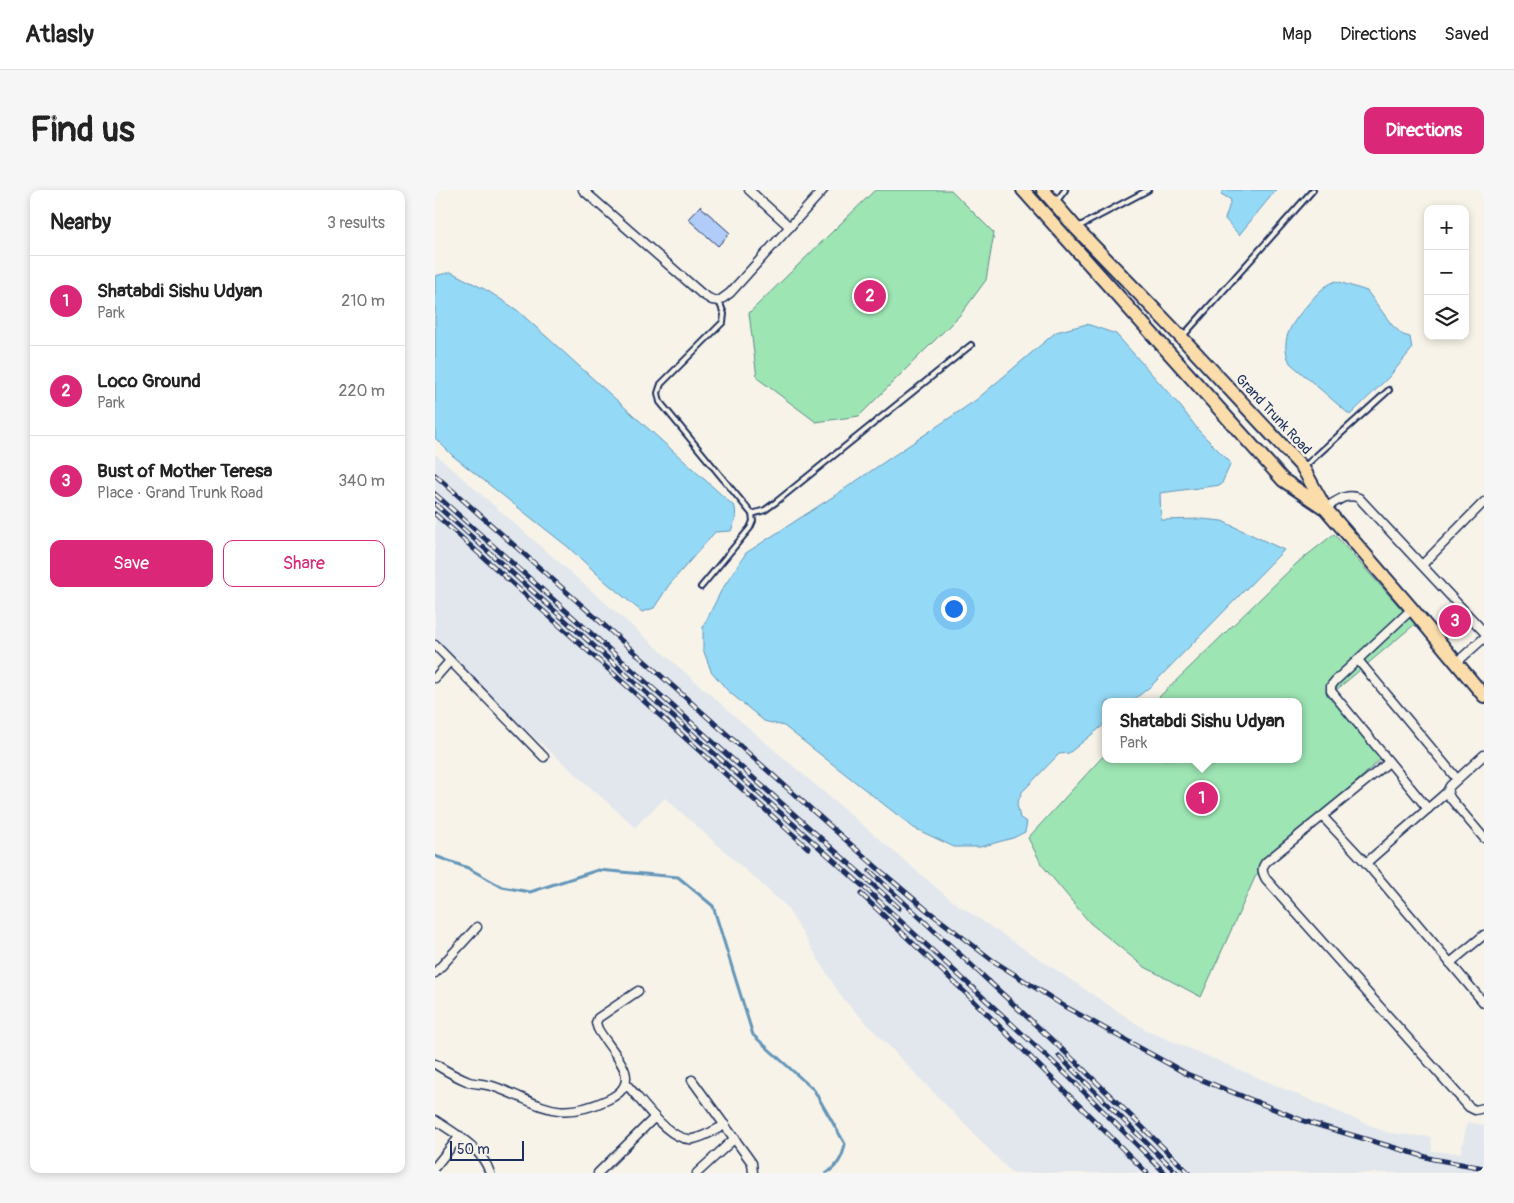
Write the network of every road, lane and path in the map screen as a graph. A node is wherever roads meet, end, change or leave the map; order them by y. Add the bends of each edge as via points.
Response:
1 (583, 190) edge
2 (749, 190) edge
3 (823, 190) edge
4 (1023, 190) edge
5 (1043, 190) edge
6 (1065, 190) edge
7 (1148, 190) edge
8 (1313, 190) edge
9 (1055, 203) junction
10 (790, 227) junction
11 (1076, 228) junction
12 (719, 301) junction
13 (1182, 338) junction
14 (971, 345) dead end
15 (1389, 390) dead end
16 (1303, 468) junction
17 (1484, 502) edge
18 (1325, 508) junction
19 (752, 514) junction
20 (1422, 565) junction
21 (701, 587) dead end
22 (1412, 609) junction
23 (1484, 632) edge
24 (1484, 638) edge
25 (435, 645) edge
26 (1358, 660) junction
27 (450, 661) junction
28 (1456, 663) junction
29 (435, 678) edge
30 (1484, 696) edge
31 (1484, 755) edge
32 (544, 757) dead end
33 (1389, 762) junction
34 (1457, 779) junction
35 (1447, 792) junction
36 (1428, 808) junction
37 (1323, 817) junction
38 (1484, 838) edge
39 (1365, 863) junction
40 (477, 927) dead end
41 (1484, 936) edge
42 (1450, 963) junction
43 (435, 973) edge
44 (638, 991) dead end
45 (1484, 1003) edge
46 (435, 1064) edge
47 (692, 1080) dead end
48 (626, 1084) junction
49 (1484, 1108) edge
50 (655, 1117) junction
51 (435, 1120) edge
52 (725, 1125) junction
53 (460, 1136) junction
54 (735, 1138) junction
55 (435, 1168) edge
56 (490, 1173) edge
57 (598, 1173) edge
58 (697, 1173) edge
59 (753, 1173) edge

1 - 12 street via 702,294
2 - 10 street
3 - 10 street
4 - 18 main road via 1283,480
5 - 9 main road, Grand Trunk Road
6 - 9 lane
7 - 11 lane
8 - 13 lane
9 - 11 main road, Grand Trunk Road
10 - 12 street via 730,294
11 - 13 main road, Grand Trunk Road
12 - 19 lane via 723,322 661,384 658,393 661,402
13 - 16 main road, Grand Trunk Road
14 - 19 lane via 765,510
15 - 16 lane
16 - 18 main road, Grand Trunk Road
17 - 20 street
18 - 20 street via 1347,496 1359,498
18 - 22 main road, Grand Trunk Road
19 - 21 lane via 750,528
20 - 23 street
22 - 26 street
22 - 28 main road, Grand Trunk Road
24 - 28 street
25 - 27 street
26 - 33 street via 1335,681 1331,691
26 - 34 street
27 - 29 street
27 - 32 street
28 - 30 main road, Grand Trunk Road
31 - 34 street
33 - 36 street
33 - 37 street
34 - 35 street
35 - 36 street
35 - 38 street
36 - 39 street
37 - 39 street
37 - 49 street via 1266,862 1262,873 1469,1107 1475,1110
39 - 42 street
40 - 43 street
41 - 42 street
42 - 45 street
44 - 48 street via 600,1015 597,1023 601,1036 623,1067
46 - 48 street via 453,1076 493,1086 557,1111 592,1107 612,1098
47 - 52 street
48 - 50 street
50 - 52 street via 670,1131 691,1140
50 - 57 street
51 - 53 street
52 - 54 street
53 - 55 street
53 - 56 street via 487,1163
54 - 58 street
54 - 59 street via 752,1163

